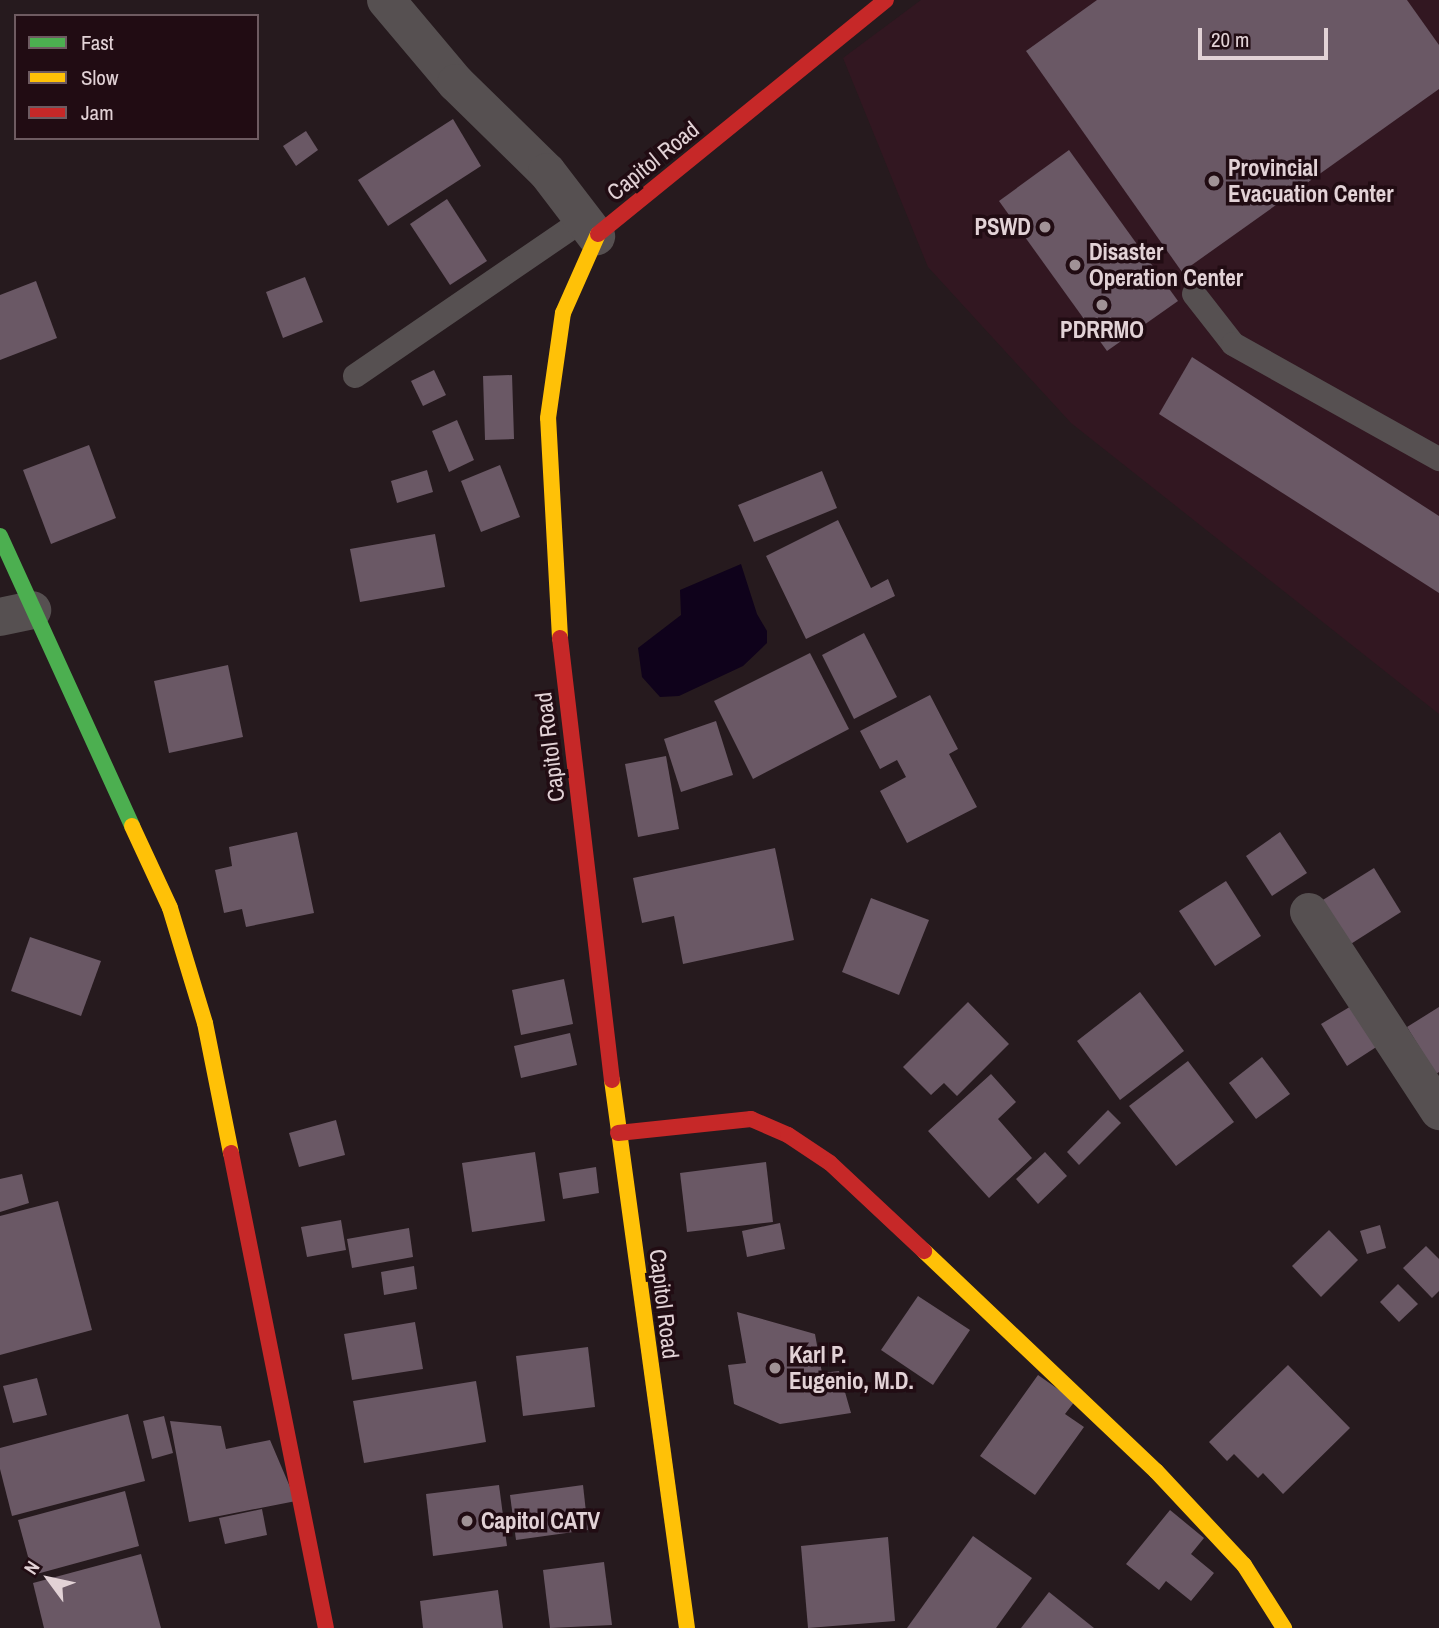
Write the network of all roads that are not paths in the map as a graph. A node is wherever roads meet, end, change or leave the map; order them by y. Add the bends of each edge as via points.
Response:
1 (386, 0) edge
2 (886, 0) edge
3 (591, 227) junction
4 (1194, 294) dead end
5 (355, 376) dead end
6 (1439, 459) edge
7 (0, 536) edge
8 (16, 614) edge
9 (1310, 912) dead end
10 (1439, 1111) edge
11 (618, 1133) junction
12 (326, 1628) edge
13 (687, 1628) edge
14 (1284, 1628) edge

1 - 3 street via 456,83 547,172
2 - 3 street, Capitol Road
3 - 5 lane
3 - 11 street, Capitol Road via 563,313 548,418 554,586
4 - 6 lane via 1233,344
7 - 8 street
8 - 12 street via 170,908 205,1023
9 - 10 street
11 - 13 street, Capitol Road
11 - 14 street via 751,1119 788,1135 830,1163 1156,1471 1244,1564

